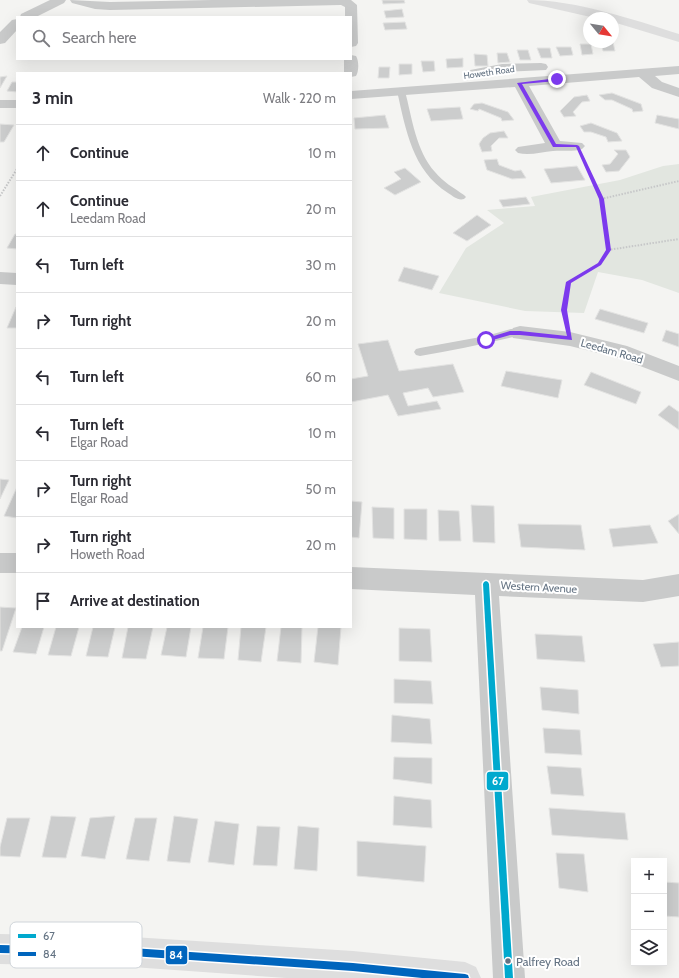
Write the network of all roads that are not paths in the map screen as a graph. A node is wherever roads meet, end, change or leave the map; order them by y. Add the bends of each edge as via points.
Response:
1 (60, 0) edge
2 (76, 0) edge
3 (533, 0) edge
4 (28, 16) edge
5 (351, 16) edge
6 (16, 24) edge
7 (679, 38) edge
8 (0, 39) edge
9 (652, 58) dead end
10 (351, 60) edge
11 (679, 70) edge
12 (351, 72) edge
13 (641, 72) junction
14 (520, 83) junction
15 (401, 91) junction
16 (373, 93) junction
17 (679, 93) edge
18 (352, 95) edge
19 (0, 104) edge
20 (16, 104) edge
21 (555, 146) junction
22 (577, 146) road end
23 (523, 150) dead end
24 (460, 197) dead end
25 (520, 333) joint
26 (420, 352) dead end
27 (679, 374) edge
28 (0, 562) edge
29 (16, 563) edge
30 (352, 578) edge
31 (486, 584) junction
32 (679, 585) edge
33 (0, 949) edge
34 (10, 949) edge
35 (142, 953) edge
36 (352, 972) edge
37 (465, 978) edge
38 (509, 978) edge

1 - 4 street
2 - 5 street via 110,6 343,2 351,5
3 - 7 street via 629,22
6 - 8 street
9 - 16 street, Howeth Road via 502,68
10 - 12 street
11 - 13 street, Howeth Road
13 - 14 street, Howeth Road
13 - 17 street via 657,85
14 - 15 street, Howeth Road
14 - 21 street
15 - 16 street, Howeth Road
15 - 24 lane via 417,151 424,164 439,182
16 - 18 street, Howeth Road
19 - 20 street
21 - 22 street
21 - 23 street
25 - 26 lane
25 - 27 street, Leedam Road via 570,339 627,353
28 - 29 street
30 - 31 street, Western Avenue
31 - 32 street, Western Avenue via 643,591
31 - 38 street
33 - 34 street
35 - 36 street
36 - 37 street

